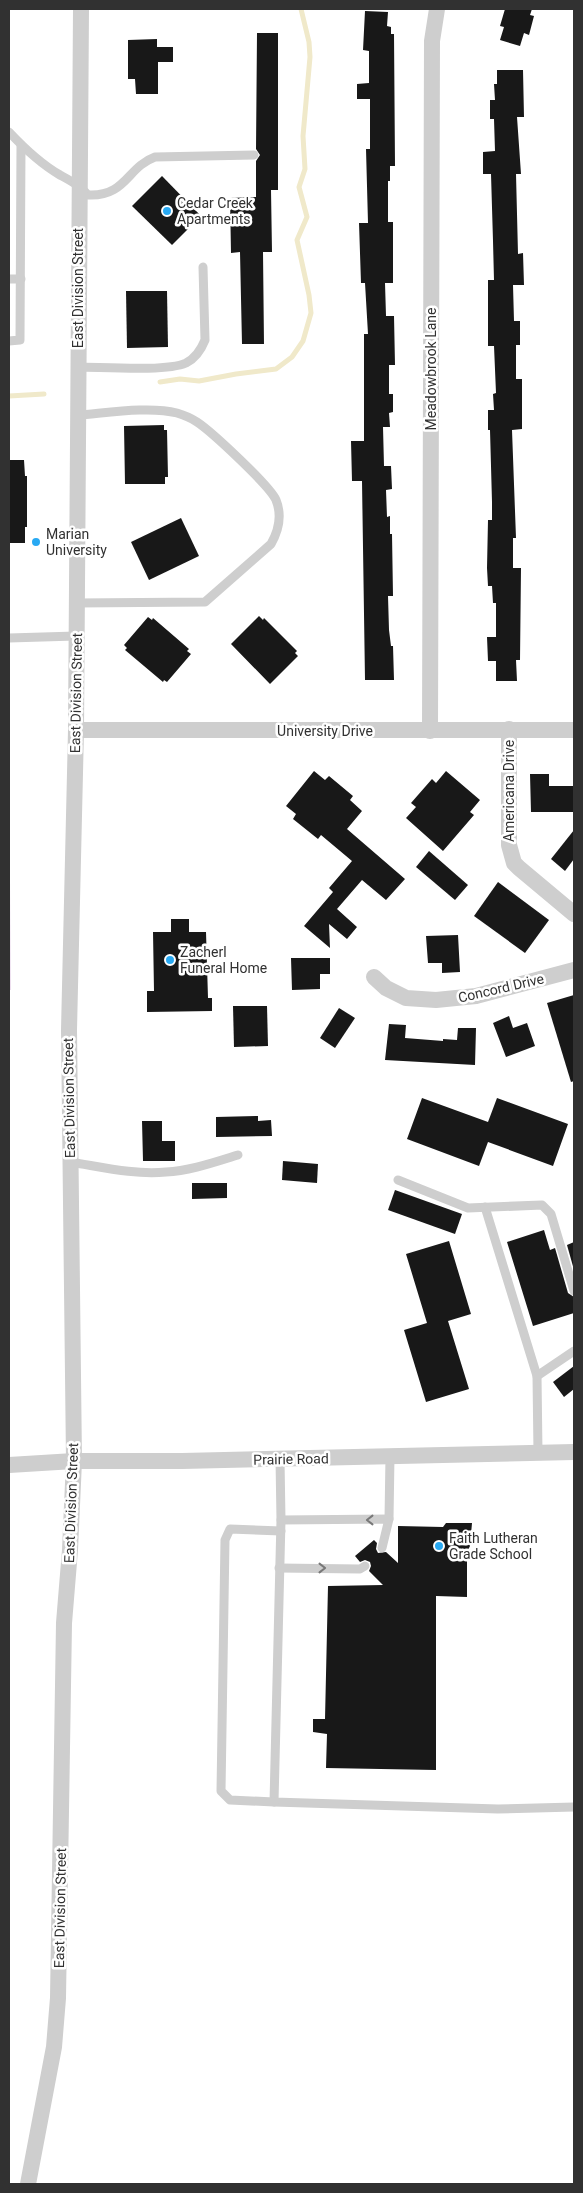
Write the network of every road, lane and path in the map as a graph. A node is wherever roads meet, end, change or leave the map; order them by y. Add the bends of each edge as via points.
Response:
1 (81, 9) edge
2 (437, 9) edge
3 (9, 132) edge
4 (21, 145) junction
5 (254, 155) dead end
6 (78, 184) junction
7 (203, 267) dead end
8 (9, 279) edge
9 (21, 279) junction
10 (9, 340) edge
11 (77, 367) junction
12 (78, 415) junction
13 (76, 603) junction
14 (76, 636) junction
15 (9, 638) edge
16 (509, 729) junction
17 (76, 730) junction
18 (574, 730) edge
19 (430, 731) junction
20 (574, 914) edge
21 (574, 970) edge
22 (374, 977) dead end
23 (238, 1155) dead end
24 (70, 1162) junction
25 (398, 1180) dead end
26 (485, 1207) junction
27 (574, 1291) edge
28 (574, 1351) edge
29 (537, 1376) junction
30 (574, 1452) edge
31 (538, 1453) junction
32 (390, 1456) junction
33 (280, 1459) junction
34 (74, 1461) junction
35 (9, 1465) edge
36 (281, 1520) junction
37 (389, 1520) junction
38 (281, 1531) junction
39 (382, 1548) dead end
40 (365, 1566) dead end
41 (279, 1568) junction
42 (274, 1802) junction
43 (574, 1807) edge
44 (28, 2184) edge

1 - 6 street, East Division Street
2 - 19 street, Meadowbrook Lane via 432,41
3 - 4 lane
4 - 6 lane via 60,175
4 - 9 lane
5 - 6 lane via 154,156 107,193 88,195
6 - 11 street, East Division Street
7 - 11 lane via 205,340 193,358 183,364 161,368
8 - 9 lane
9 - 10 lane via 20,340
11 - 12 street, East Division Street
12 - 13 street, East Division Street
12 - 13 lane via 155,410 188,417 207,430 267,487 276,501 279,518 271,544 205,602
13 - 14 street, East Division Street
14 - 15 lane
14 - 17 street, East Division Street
16 - 18 street, University Drive
16 - 19 street, University Drive
16 - 20 street, Americana Drive via 509,846 512,857 518,868
17 - 19 street, University Drive
17 - 24 street, East Division Street via 69,1030
21 - 22 street, Concord Drive via 476,996 436,1000 406,998 386,988
23 - 24 lane via 168,1172 118,1170
24 - 34 street, East Division Street
25 - 26 lane via 461,1206
26 - 27 lane via 542,1205 550,1214
26 - 29 lane
28 - 29 lane
29 - 31 lane
30 - 31 street, Prairie Road
31 - 32 street, Prairie Road
32 - 33 street, Prairie Road
32 - 37 lane
33 - 34 street, Prairie Road
33 - 36 lane
34 - 35 street, Prairie Road
34 - 44 street, East Division Street via 64,1622 58,1998 54,2047
37 -> 36 lane
36 - 38 lane
37 - 39 lane
38 - 41 lane
38 - 42 lane via 230,1529 225,1540 221,1792 230,1800
41 -> 40 lane via 360,1569
41 - 42 lane
42 - 43 lane

